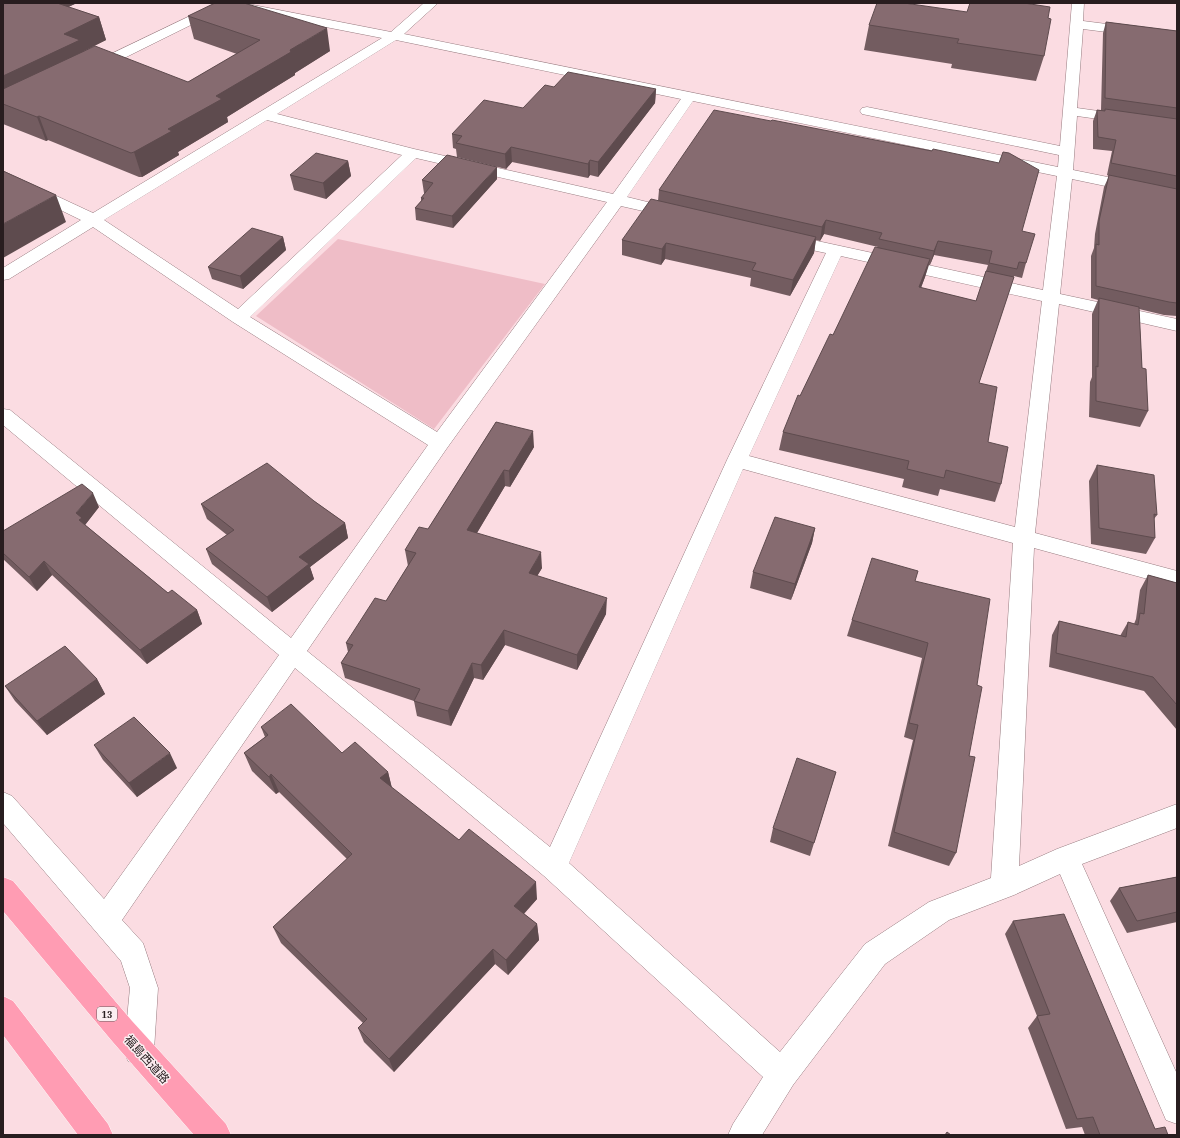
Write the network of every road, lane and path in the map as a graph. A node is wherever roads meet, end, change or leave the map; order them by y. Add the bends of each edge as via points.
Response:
1 (224, 3) edge
2 (432, 3) edge
3 (1078, 3) edge
4 (1076, 24) junction
5 (394, 36) junction
6 (1177, 37) edge
7 (82, 73) edge
8 (690, 97) junction
9 (867, 111) dead end
10 (1071, 111) junction
11 (265, 115) junction
12 (1177, 126) edge
13 (1067, 152) junction
14 (413, 153) junction
15 (1064, 173) junction
16 (3, 176) edge
17 (1177, 196) edge
18 (617, 200) junction
19 (687, 216) edge
20 (92, 220) junction
21 (773, 236) edge
22 (835, 251) junction
23 (3, 275) edge
24 (1050, 296) junction
25 (239, 318) junction
26 (1177, 325) edge
27 (3, 415) edge
28 (440, 442) junction
29 (736, 460) junction
30 (1024, 538) junction
31 (1177, 580) edge
32 (292, 654) junction
33 (3, 804) edge
34 (1177, 816) edge
35 (1066, 858) junction
36 (554, 867) junction
37 (1004, 886) junction
38 (3, 890) edge
39 (105, 921) junction
40 (3, 1011) edge
41 (139, 1050) junction
42 (782, 1074) junction
43 (1177, 1109) edge
44 (97, 1135) edge
45 (215, 1135) edge
46 (744, 1135) edge

1 - 5 street
1 - 7 street
2 - 5 street
3 - 4 street
4 - 6 street
4 - 10 street
5 - 8 street
5 - 11 street
8 - 15 street
8 - 18 street
9 - 13 street
10 - 12 street
10 - 13 street
11 - 14 street
11 - 20 street
13 - 15 street
14 - 18 street
14 - 25 street
15 - 17 street
15 - 24 street
16 - 20 street
18 - 19 street
18 - 28 street
20 - 23 street
20 - 25 street
21 - 22 street
22 - 24 street
22 - 29 street
24 - 26 street
24 - 30 street
25 - 28 street
27 - 32 street
28 - 32 street
29 - 30 street
29 - 36 street
30 - 31 street
30 - 37 street
32 - 36 street
32 - 39 street
33 - 39 street
34 - 35 street
35 - 37 street
35 - 43 street
36 - 42 street
37 - 42 street via 939,911 875,954
38 - 41 highway, 福島西道路 / 13
39 - 41 street via 132,953 144,988
40 - 44 highway
41 - 45 highway, 福島西道路 / 13
42 - 46 street

